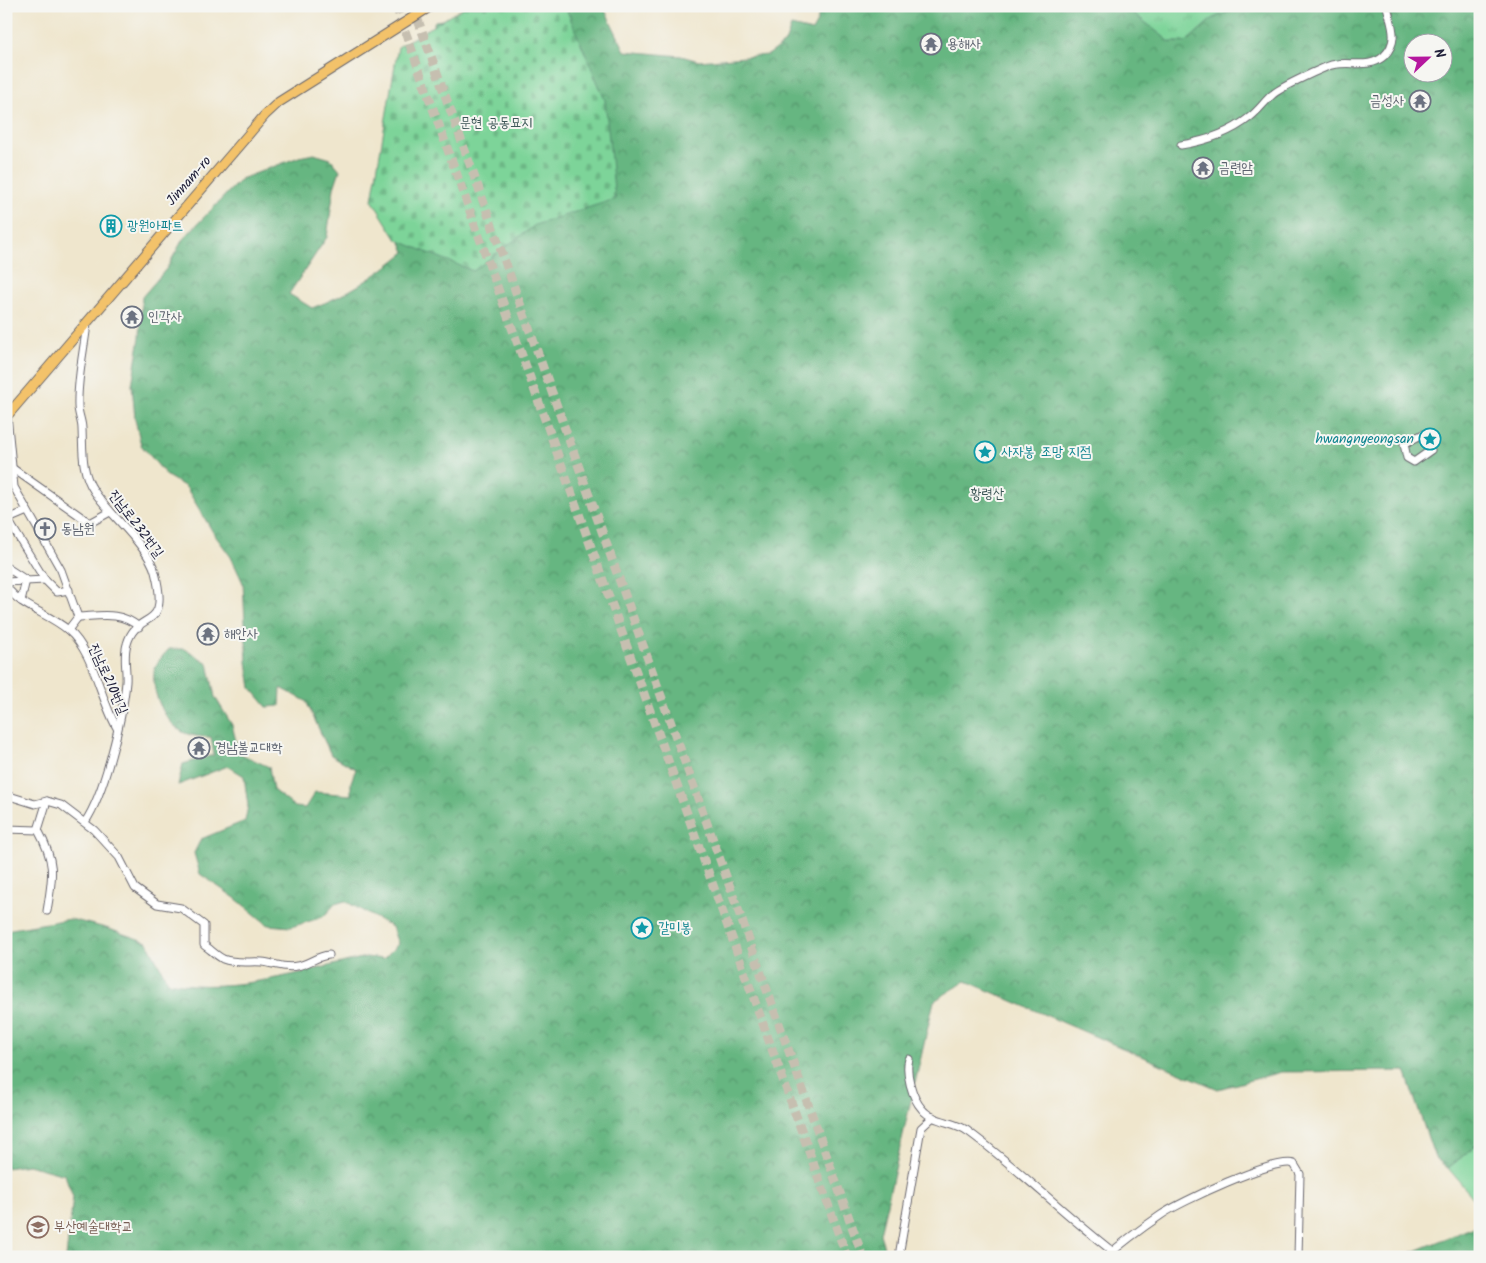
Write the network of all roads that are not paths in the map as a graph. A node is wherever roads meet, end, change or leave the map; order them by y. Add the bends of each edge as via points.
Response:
1 (431, 6) edge
2 (1388, 6) edge
3 (1181, 144) dead end
4 (87, 324) junction
5 (7, 416) edge
6 (1423, 434) joint
7 (12, 468) junction
8 (27, 511) junction
9 (110, 512) junction
10 (7, 520) edge
11 (6, 567) edge
12 (26, 580) junction
13 (45, 580) junction
14 (6, 584) edge
15 (69, 590) junction
16 (21, 601) junction
17 (78, 617) junction
18 (139, 627) junction
19 (68, 630) junction
20 (118, 728) junction
21 (6, 795) edge
22 (47, 801) junction
23 (85, 822) junction
24 (6, 829) edge
25 (38, 830) junction
26 (47, 911) dead end
27 (329, 955) dead end
28 (909, 1059) dead end
29 (933, 1116) junction
30 (1112, 1251) junction
31 (902, 1257) edge
32 (1106, 1257) edge
33 (1298, 1257) edge

1 - 4 main road, Jinnam-ro via 279,102
2 - 3 street via 1395,32 1391,46 1379,60 1328,66 1273,94 1250,117 1227,131 1206,141
4 - 5 main road, Jinnam-ro
4 - 9 street, 진남로232번길 via 78,407 83,463 94,490
5 - 7 street
6 - 6 street via 1431,450 1414,462 1407,458 1404,444
7 - 8 street via 14,487
7 - 9 street via 90,523
8 - 10 street
8 - 15 street
9 - 18 street, 진남로232번길 via 147,555 155,570 160,607 149,621
10 - 13 street
11 - 12 street
12 - 13 street
12 - 14 street
12 - 16 street
13 - 15 street via 57,592
14 - 16 street, 진남로210번길 via 13,596
15 - 17 street
16 - 19 street, 진남로210번길
17 - 18 street via 113,615 128,618
17 - 19 street
18 - 20 street, 진남로232번길 via 127,643 126,680
19 - 20 street, 진남로210번길 via 85,652 107,710
20 - 23 street, 진남로232번길 via 95,808
21 - 22 street via 35,804
22 - 23 street via 61,805
22 - 25 street
23 - 27 street via 119,857 135,888 157,904 181,908 204,925 204,945 223,958 295,967
24 - 25 street
25 - 26 street via 52,863
28 - 29 street via 908,1068 919,1106
29 - 30 street via 968,1130
29 - 31 street via 921,1128 900,1250
30 - 32 street
30 - 33 street via 1179,1204 1258,1170 1287,1162 1294,1164 1300,1174

